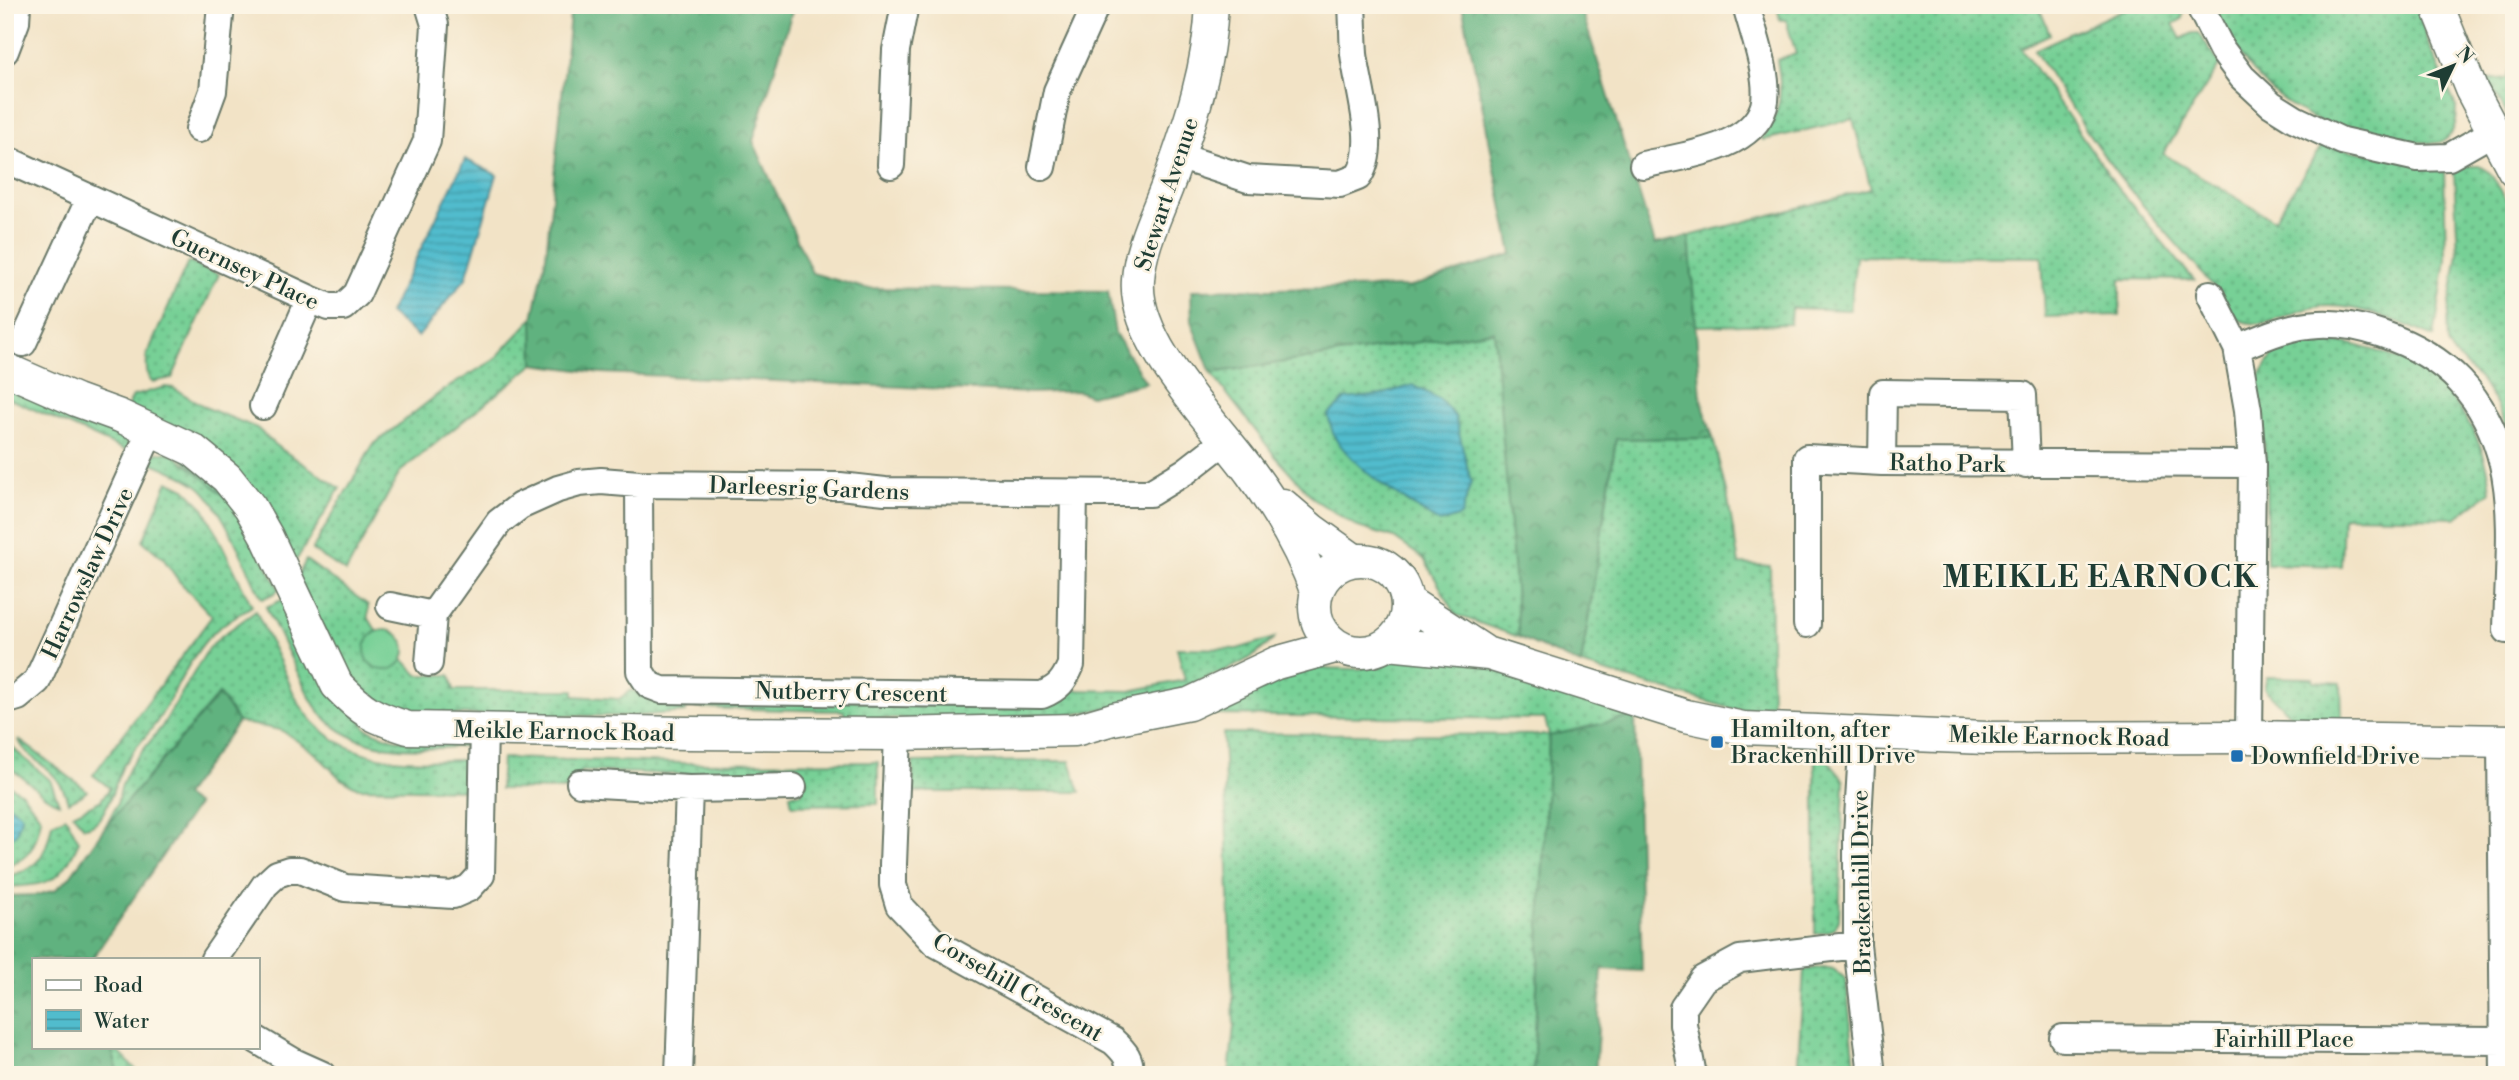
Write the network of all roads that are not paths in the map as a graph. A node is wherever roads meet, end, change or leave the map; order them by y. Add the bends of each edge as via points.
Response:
1 (17, 5) edge
2 (221, 5) edge
3 (429, 5) edge
4 (905, 5) edge
5 (1096, 5) edge
6 (1212, 5) edge
7 (1352, 5) edge
8 (1746, 5) edge
9 (2199, 5) edge
10 (2437, 5) edge
11 (5, 51) edge
12 (199, 129) dead end
13 (2493, 132) junction
14 (1178, 156) junction
15 (5, 159) edge
16 (891, 165) dead end
17 (1643, 165) dead end
18 (1042, 167) dead end
19 (2514, 170) edge
20 (90, 198) junction
21 (2210, 295) dead end
22 (310, 299) junction
23 (23, 343) dead end
24 (2237, 348) junction
25 (5, 369) edge
26 (263, 406) dead end
27 (150, 430) junction
28 (1226, 440) junction
29 (1882, 462) junction
30 (2026, 464) junction
31 (2252, 464) junction
32 (1252, 474) junction
33 (639, 484) junction
34 (1074, 493) junction
35 (1354, 560) junction
36 (1316, 600) junction
37 (1408, 603) junction
38 (390, 606) dead end
39 (433, 615) junction
40 (1807, 624) dead end
41 (2507, 630) dead end
42 (1388, 644) junction
43 (1338, 646) junction
44 (1489, 654) junction
45 (429, 663) dead end
46 (1276, 663) junction
47 (5, 701) edge
48 (484, 728) junction
49 (1863, 732) junction
50 (898, 734) junction
51 (2249, 737) junction
52 (2507, 741) edge
53 (580, 783) dead end
54 (793, 787) dead end
55 (689, 789) junction
56 (1857, 945) junction
57 (215, 958) edge
58 (2063, 1038) dead end
59 (259, 1041) edge
60 (2504, 1041) junction
61 (323, 1075) edge
62 (679, 1075) edge
63 (1130, 1075) edge
64 (1693, 1075) edge
65 (1872, 1075) edge
66 (2504, 1075) edge

1 - 11 street
2 - 12 street via 213,90
3 - 22 street, Guernsey Place via 435,25 427,141 357,294 343,307
4 - 16 street via 896,50
5 - 18 street via 1057,91
6 - 14 street, Stewart Avenue via 1205,74
7 - 14 street via 1367,141 1366,160 1358,177 1340,184 1248,179
8 - 17 street via 1764,87 1764,106 1756,121 1735,140
9 - 13 street via 2242,77 2283,112 2342,141 2418,158 2449,157
10 - 13 street
13 - 19 street
14 - 28 street, Stewart Avenue via 1143,250 1137,282 1142,314 1153,344
15 - 20 street, Guernsey Place
20 - 22 street, Guernsey Place
20 - 23 street
21 - 24 street
22 - 26 street
24 - 31 street
24 - 41 street via 2283,330 2343,324 2397,339 2433,356 2457,377 2486,418 2503,465 2508,513
25 - 27 street, Meikle Earnock Road
27 - 47 street, Harrowslaw Drive via 37,681
27 - 48 street, Meikle Earnock Road via 212,464 250,507 337,685 355,703 376,718 408,728
28 - 32 street, Stewart Avenue
28 - 34 street, Darleesrig Gardens via 1150,493
29 - 30 street, Ratho Park
29 - 30 street via 1883,393 2022,395
29 - 40 street, Ratho Park via 1807,458
30 - 31 street, Ratho Park
31 - 51 street
32 - 35 street, Stewart Avenue via 1312,530
32 - 36 street, Stewart Avenue via 1307,565
33 - 34 street, Darleesrig Gardens
33 - 34 street, Nutberry Crescent via 640,671 649,685 662,690 1042,695 1053,691 1060,687 1071,664
33 - 39 street, Darleesrig Gardens via 579,483 520,506 499,522
35 - 36 street via 1336,567 1323,580
35 - 37 street via 1390,569
36 - 43 street via 1322,629
36 - 46 street, Meikle Earnock Road
37 - 42 street via 1399,633
37 - 44 street, Meikle Earnock Road
38 - 39 street
39 - 45 street
42 - 43 street via 1354,652
42 - 44 street, Meikle Earnock Road
43 - 46 street, Meikle Earnock Road
44 - 49 street, Meikle Earnock Road via 1686,716 1743,728
46 - 50 street, Meikle Earnock Road via 1189,704 1075,730
48 - 50 street, Meikle Earnock Road
48 - 57 street via 481,875 469,888 453,895 345,888 289,870 265,885
49 - 51 street, Meikle Earnock Road via 1986,738
49 - 56 street, Brackenhill Drive
50 - 63 street, Corsehill Crescent via 893,885 899,905 935,943 1113,1041 1130,1062
51 - 52 street, Meikle Earnock Road
52 - 60 street
53 - 55 street
54 - 55 street
55 - 62 street
56 - 64 street via 1740,959 1703,979 1684,1008
56 - 65 street, Brackenhill Drive
58 - 60 street, Fairhill Place
59 - 61 street
60 - 66 street

